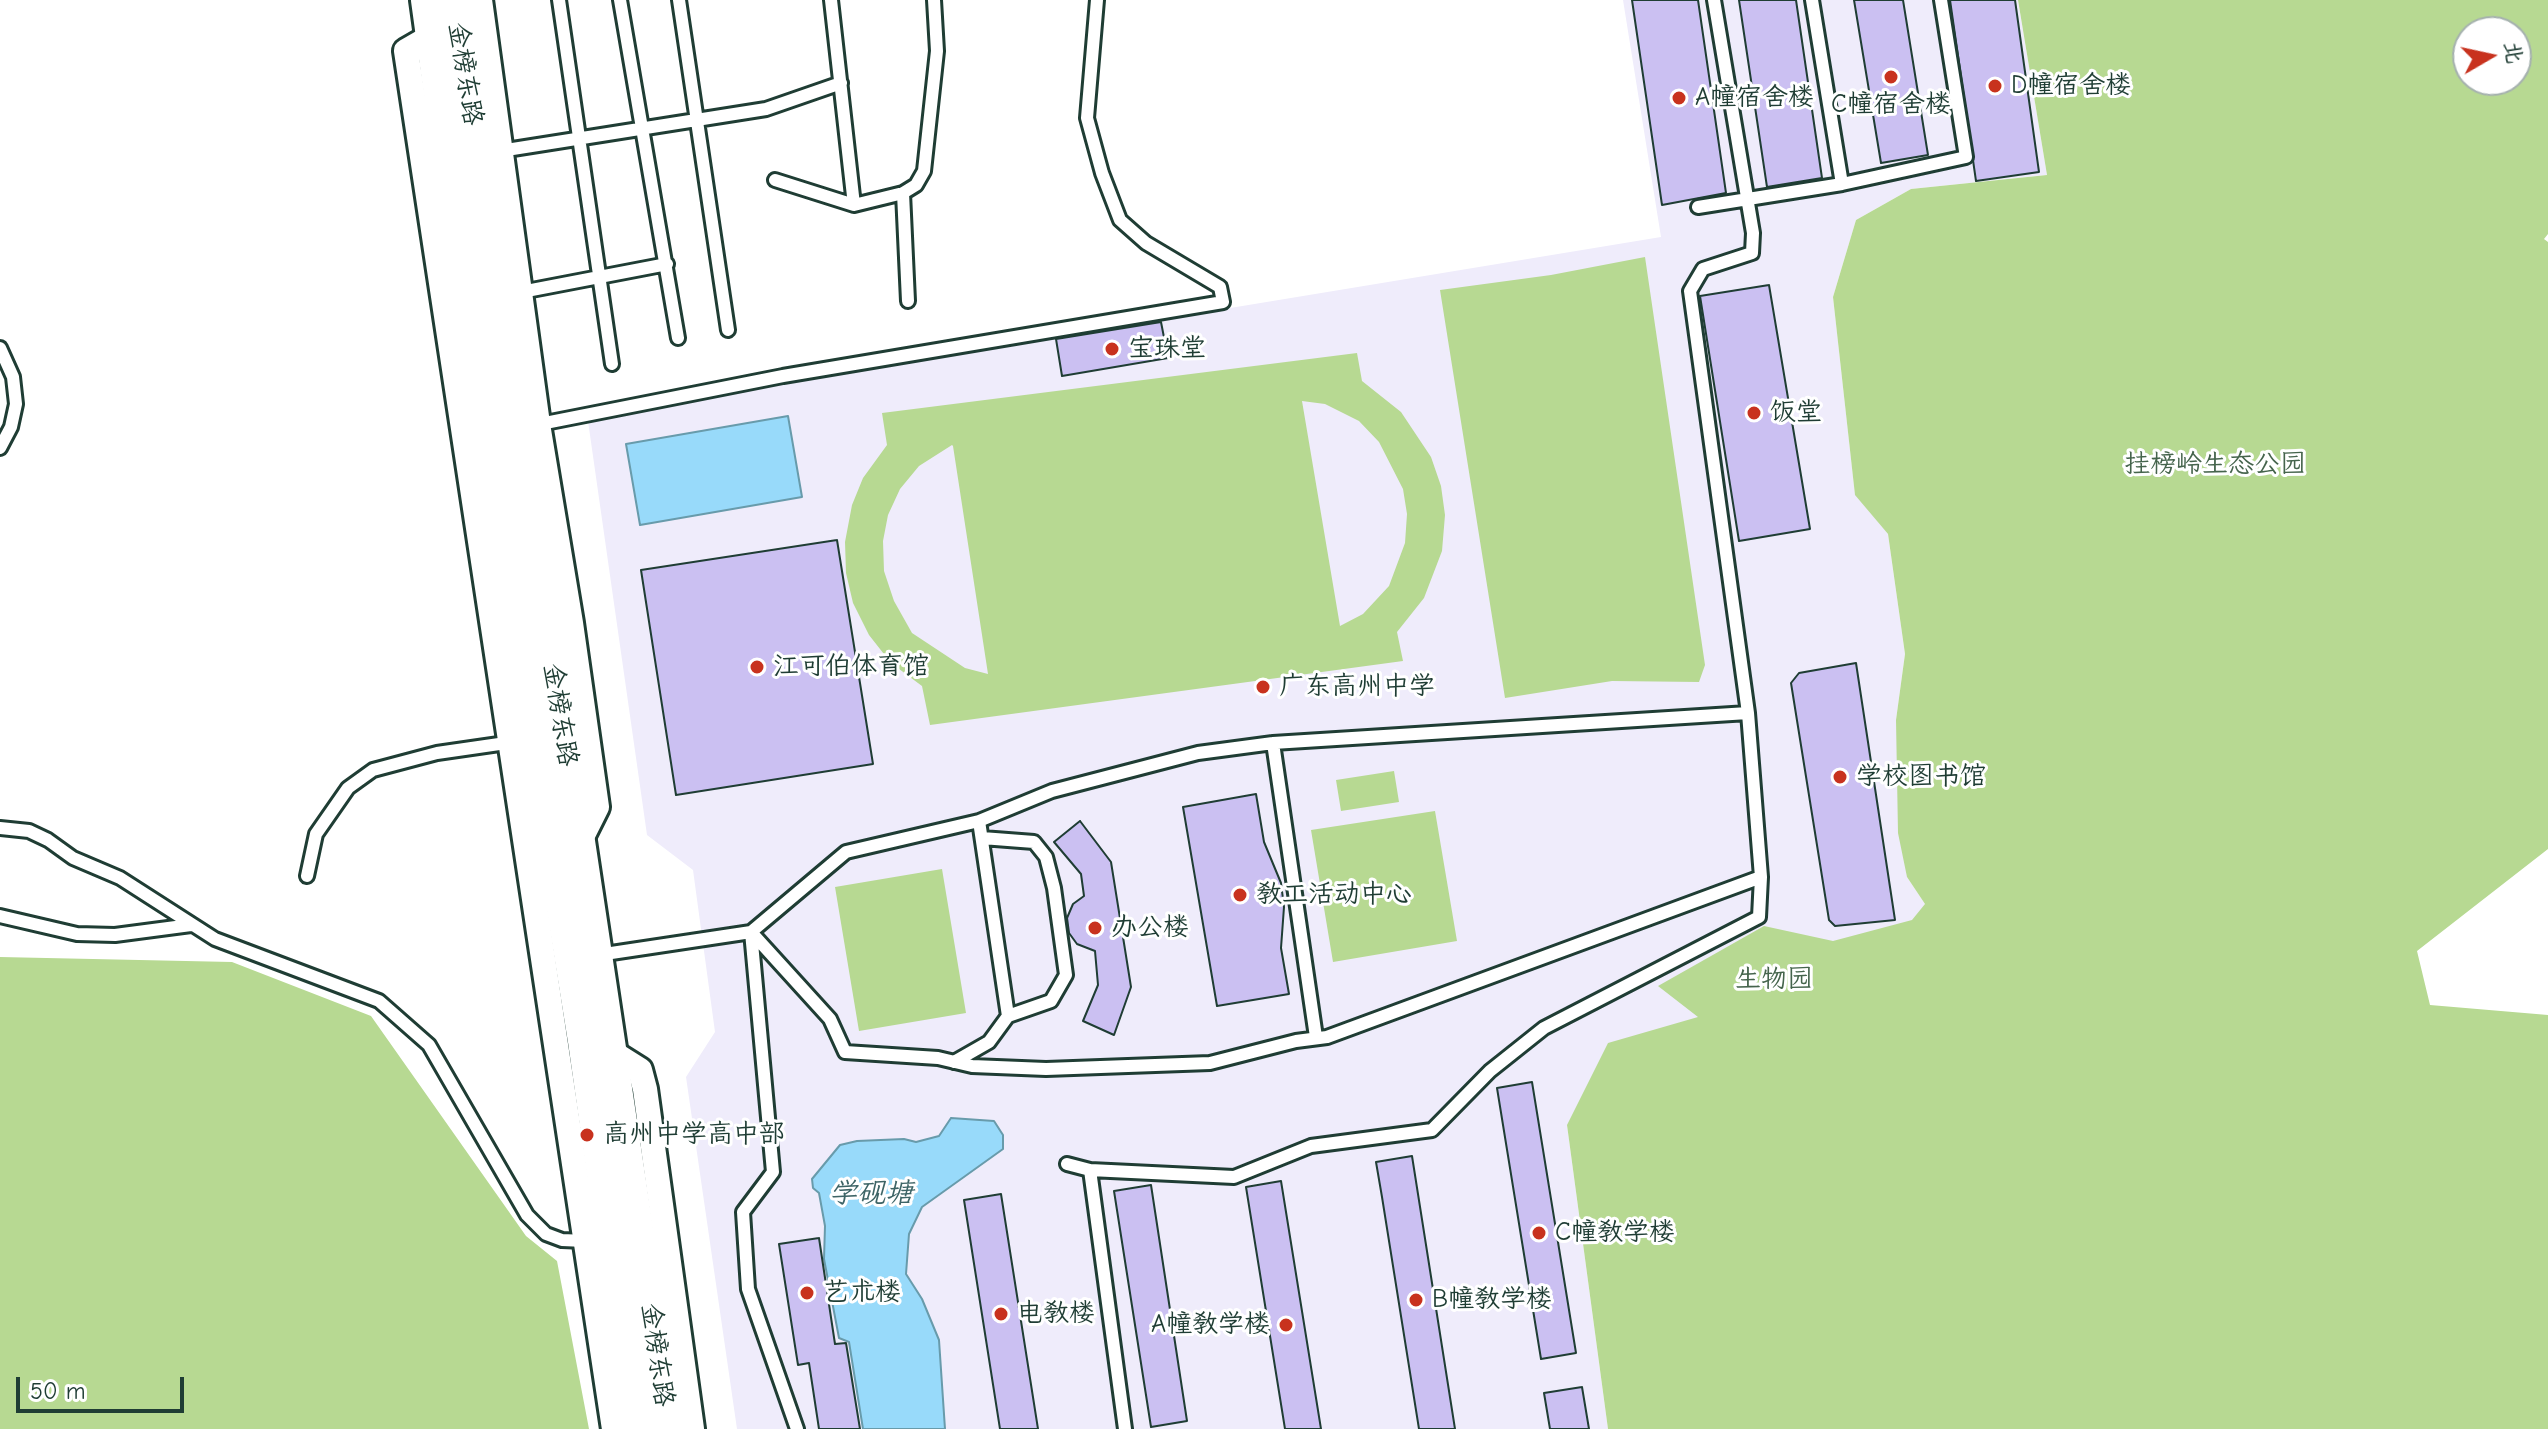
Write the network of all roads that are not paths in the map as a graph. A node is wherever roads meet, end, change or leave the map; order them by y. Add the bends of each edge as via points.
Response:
1 (427, 0) edge
2 (453, 0) edge
3 (480, 0) edge
4 (559, 0) edge
5 (620, 0) edge
6 (679, 0) edge
7 (831, 0) edge
8 (934, 0) edge
9 (1097, 0) edge
10 (1714, 0) edge
11 (1812, 0) edge
12 (1941, 0) edge
13 (841, 83) junction
14 (696, 120) junction
15 (641, 126) junction
16 (580, 136) junction
17 (490, 152) junction
18 (775, 180) dead end
19 (1842, 184) junction
20 (903, 193) junction
21 (1747, 198) junction
22 (854, 205) junction
23 (1698, 207) dead end
24 (667, 264) junction
25 (599, 277) junction
26 (509, 294) junction
27 (908, 301) dead end
28 (728, 330) dead end
29 (678, 338) dead end
30 (0, 348) edge
31 (612, 364) dead end
32 (499, 440) junction
33 (0, 448) edge
34 (539, 672) junction
35 (1748, 713) junction
36 (522, 741) junction
37 (1273, 743) junction
38 (979, 821) junction
39 (0, 828) edge
40 (982, 838) junction
41 (580, 841) junction
42 (307, 876) dead end
43 (1761, 877) junction
44 (0, 916) edge
45 (191, 925) junction
46 (751, 932) junction
47 (585, 957) junction
48 (1008, 1016) junction
49 (1316, 1037) junction
50 (613, 1053) junction
51 (954, 1062) junction
52 (1067, 1164) dead end
53 (1090, 1170) junction
54 (585, 1241) junction
55 (626, 1330) junction
56 (614, 1429) edge
57 (639, 1429) edge
58 (667, 1429) edge
59 (692, 1429) edge
60 (797, 1429) edge
61 (1125, 1429) edge

1 - 32 street, 金榜东路 via 432,36 428,109 444,219
2 - 17 street, 金榜东路
3 - 17 street
4 - 16 lane
5 - 15 lane
6 - 14 lane
7 - 13 lane
8 - 20 lane via 937,51 924,171
9 - 32 lane via 1087,118 1120,220 1146,243 1220,287 1223,302 783,376
10 - 21 lane
11 - 19 lane
12 - 19 lane via 1966,157
13 - 14 lane via 766,109
13 - 22 lane
14 - 15 lane
14 - 28 lane
15 - 16 lane
15 - 24 lane
16 - 17 lane
16 - 25 lane
17 - 26 street, 金榜东路
18 - 22 lane
19 - 21 lane
20 - 22 lane
20 - 27 lane
21 - 23 lane
21 - 35 lane via 1752,253 1703,269 1690,291
24 - 25 lane
24 - 29 lane
25 - 26 lane
25 - 31 lane
26 - 32 street, 金榜东路
30 - 33 lane via 13,377 16,404
32 - 34 street, 金榜东路
32 - 36 street
32 - 41 street via 597,807
34 - 36 street, 金榜东路
34 - 41 street, 金榜东路
35 - 37 lane
35 - 43 lane
36 - 42 lane via 437,753 373,770 348,788 316,834
36 - 47 street, 金榜东路
36 - 54 street
37 - 38 lane via 1198,753 1052,791
37 - 49 lane
38 - 40 lane
38 - 46 lane via 846,852
39 - 45 lane via 29,831 48,840 73,858 120,878
40 - 48 lane
40 - 48 lane via 1034,842 1046,857 1054,888 1066,975 1051,1001
41 - 47 street, 金榜东路
43 - 49 lane
43 - 53 lane via 1759,917 1544,1028 1490,1071 1432,1130 1311,1146 1234,1177
44 - 45 lane via 77,934
45 - 54 lane via 379,1001 408,1023 448,1072 527,1215 546,1234
46 - 47 lane
46 - 51 lane via 830,1019 845,1052
46 - 60 lane via 773,1172 743,1212 748,1289
47 - 50 street, 金榜东路
47 - 55 street, 金榜东路
48 - 51 lane via 989,1042
49 - 51 lane via 1210,1063 1046,1069
50 - 55 street, 金榜东路
50 - 59 street via 640,1070 645,1089
52 - 53 lane
53 - 61 lane
54 - 55 street
55 - 56 street
55 - 57 street, 金榜东路
55 - 58 street, 金榜东路

